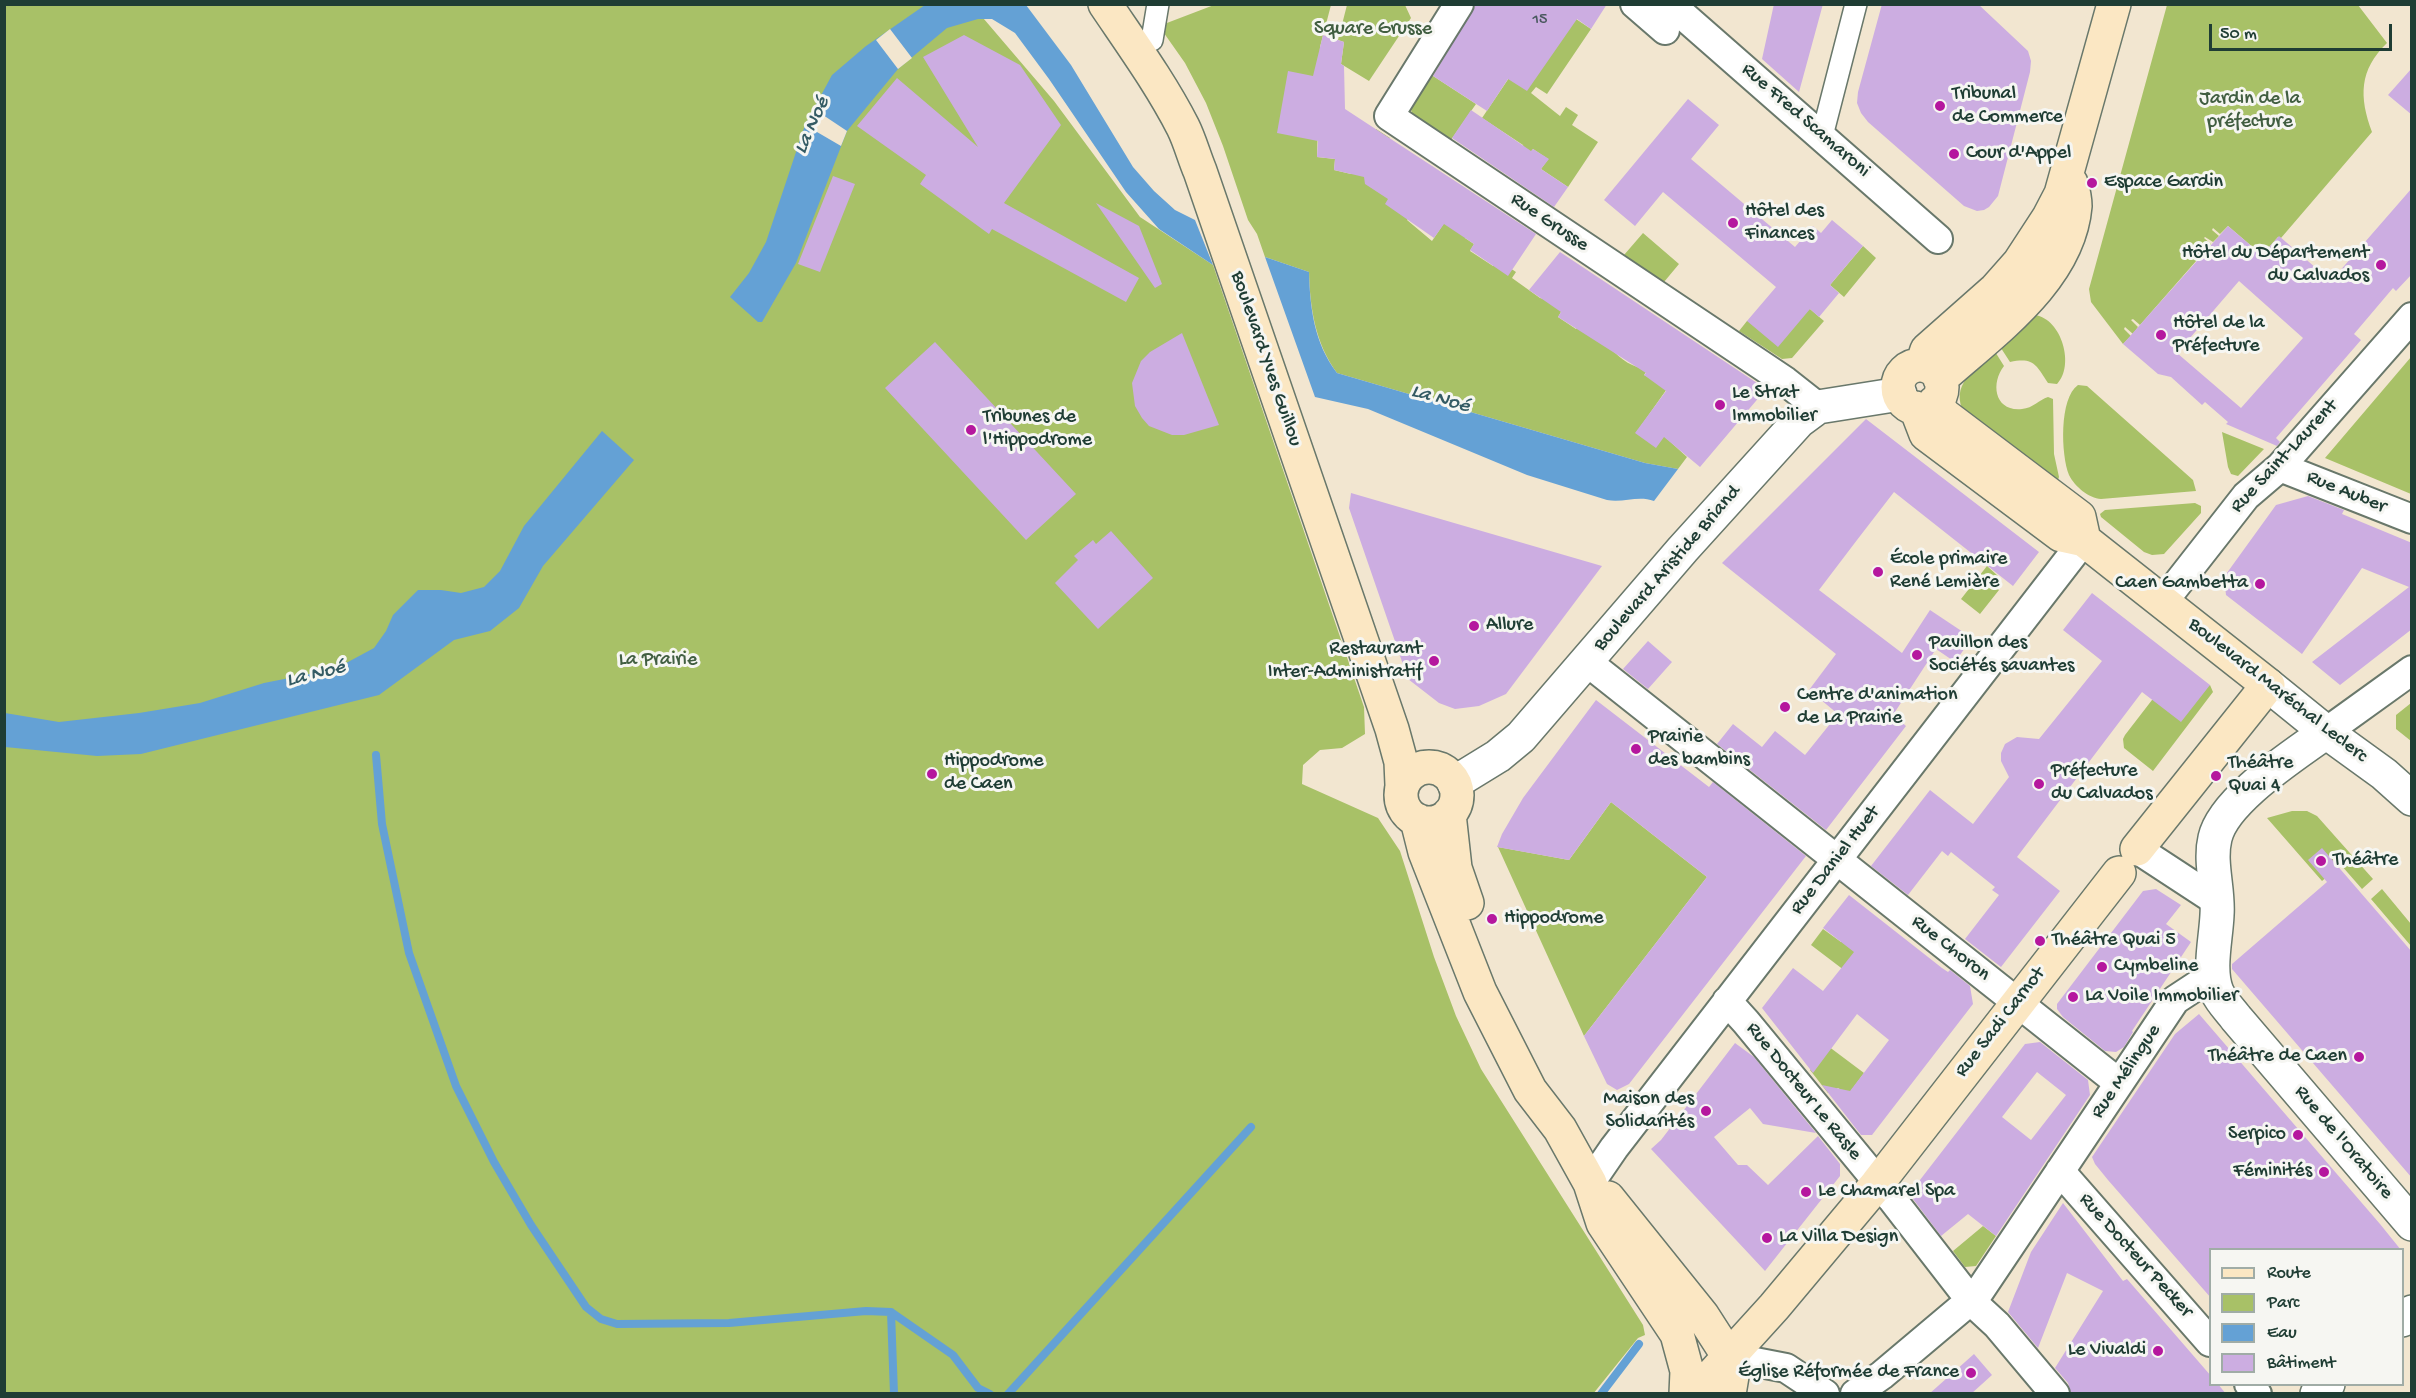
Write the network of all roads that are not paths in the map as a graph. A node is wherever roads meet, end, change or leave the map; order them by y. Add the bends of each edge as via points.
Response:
1 (1105, 4) edge
2 (1158, 4) edge
3 (1459, 4) edge
4 (1635, 4) edge
5 (1856, 4) edge
6 (2114, 4) edge
7 (1668, 17) edge
8 (1152, 40) dead end
9 (1822, 136) junction
10 (1938, 239) dead end
11 (2412, 317) edge
12 (1923, 390) junction
13 (1818, 407) junction
14 (2280, 467) junction
15 (2412, 519) edge
16 (2084, 540) junction
17 (2163, 602) junction
18 (1586, 661) junction
19 (2412, 670) edge
20 (2268, 685) junction
21 (1392, 729) junction
22 (2326, 732) junction
23 (1402, 785) junction
24 (1446, 788) junction
25 (2412, 799) edge
26 (1417, 820) junction
27 (1836, 860) junction
28 (2128, 861) junction
29 (2218, 902) junction
30 (2213, 975) junction
31 (1727, 1001) junction
32 (2018, 1001) junction
33 (2119, 1083) junction
34 (1560, 1129) junction
35 (2060, 1171) junction
36 (1590, 1183) junction
37 (1877, 1184) junction
38 (2412, 1224) edge
39 (1971, 1301) junction
40 (2209, 1340) edge
41 (1729, 1357) junction
42 (1686, 1394) edge
43 (1695, 1394) edge
44 (1729, 1394) edge
45 (1825, 1394) edge
46 (1855, 1394) edge
47 (2055, 1394) edge

1 - 21 main road, Boulevard Yves Guillou via 1184,129 1307,455 1374,651
2 - 8 street
3 - 13 street, Rue Grusse via 1389,116
4 - 7 street, Rue Fred Scamaroni
5 - 9 street
6 - 12 main road via 2061,195 2019,263 1996,289 1927,350
7 - 9 street, Rue Fred Scamaroni
9 - 10 street, Rue Fred Scamaroni
11 - 14 street, Rue Saint-Laurent
12 - 13 street, Boulevard Aristide Briand
12 - 16 main road, Boulevard Maréchal Leclerc via 1926,434 2061,535
13 - 18 street, Boulevard Aristide Briand via 1799,421
14 - 15 street, Rue Auber
14 - 17 street, Rue Saint-Laurent via 2246,496
16 - 17 main road, Boulevard Maréchal Leclerc
16 - 27 street, Rue Daniel Huet
17 - 20 main road, Boulevard Maréchal Leclerc
18 - 24 street, Boulevard Aristide Briand via 1521,737
18 - 27 street, Rue Choron
19 - 22 street
20 - 22 street, Boulevard Maréchal Leclerc
20 - 28 main road, Rue Sadi Carnot
21 - 23 main road, Boulevard Yves Guillou via 1401,762
21 - 24 main road
22 - 25 street, Boulevard Maréchal Leclerc via 2385,774
22 - 29 street via 2267,776 2223,819 2213,856
23 - 24 main road, Boulevard Aristide Briand via 1413,772 1428,766
23 - 26 main road via 1403,805
24 - 26 main road, Boulevard Aristide Briand via 1437,822
24 - 34 main road via 1460,883 1485,951 1541,1067
26 - 34 main road via 1425,852 1480,992 1530,1090
27 - 31 street, Rue Daniel Huet
27 - 32 street, Rue Choron
28 - 29 street
28 - 32 main road, Rue Sadi Carnot
29 - 30 street
30 - 33 street, Rue Mélingue via 2175,1000
30 - 38 street, Rue de l'Oratoire via 2218,993 2236,1018
31 - 36 street, Rue Daniel Huet
31 - 37 street, Rue Docteur Le Rasle
32 - 33 street, Rue Choron via 2045,1027
32 - 37 main road, Rue Sadi Carnot
33 - 35 street, Rue Mélingue
34 - 36 main road
35 - 39 street, Rue Mélingue
35 - 40 street, Rue Docteur Pecker
36 - 41 main road via 1612,1201 1702,1315
36 - 42 main road via 1603,1223 1677,1334 1687,1371
37 - 39 street, Rue Docteur Le Rasle
37 - 41 main road, Rue Sadi Carnot
39 - 46 street, Rue Mélingue
39 - 47 street, Rue Docteur Le Rasle via 1997,1325
41 - 43 main road, Rue Sadi Carnot
41 - 44 main road via 1733,1370
41 - 45 street via 1786,1368

